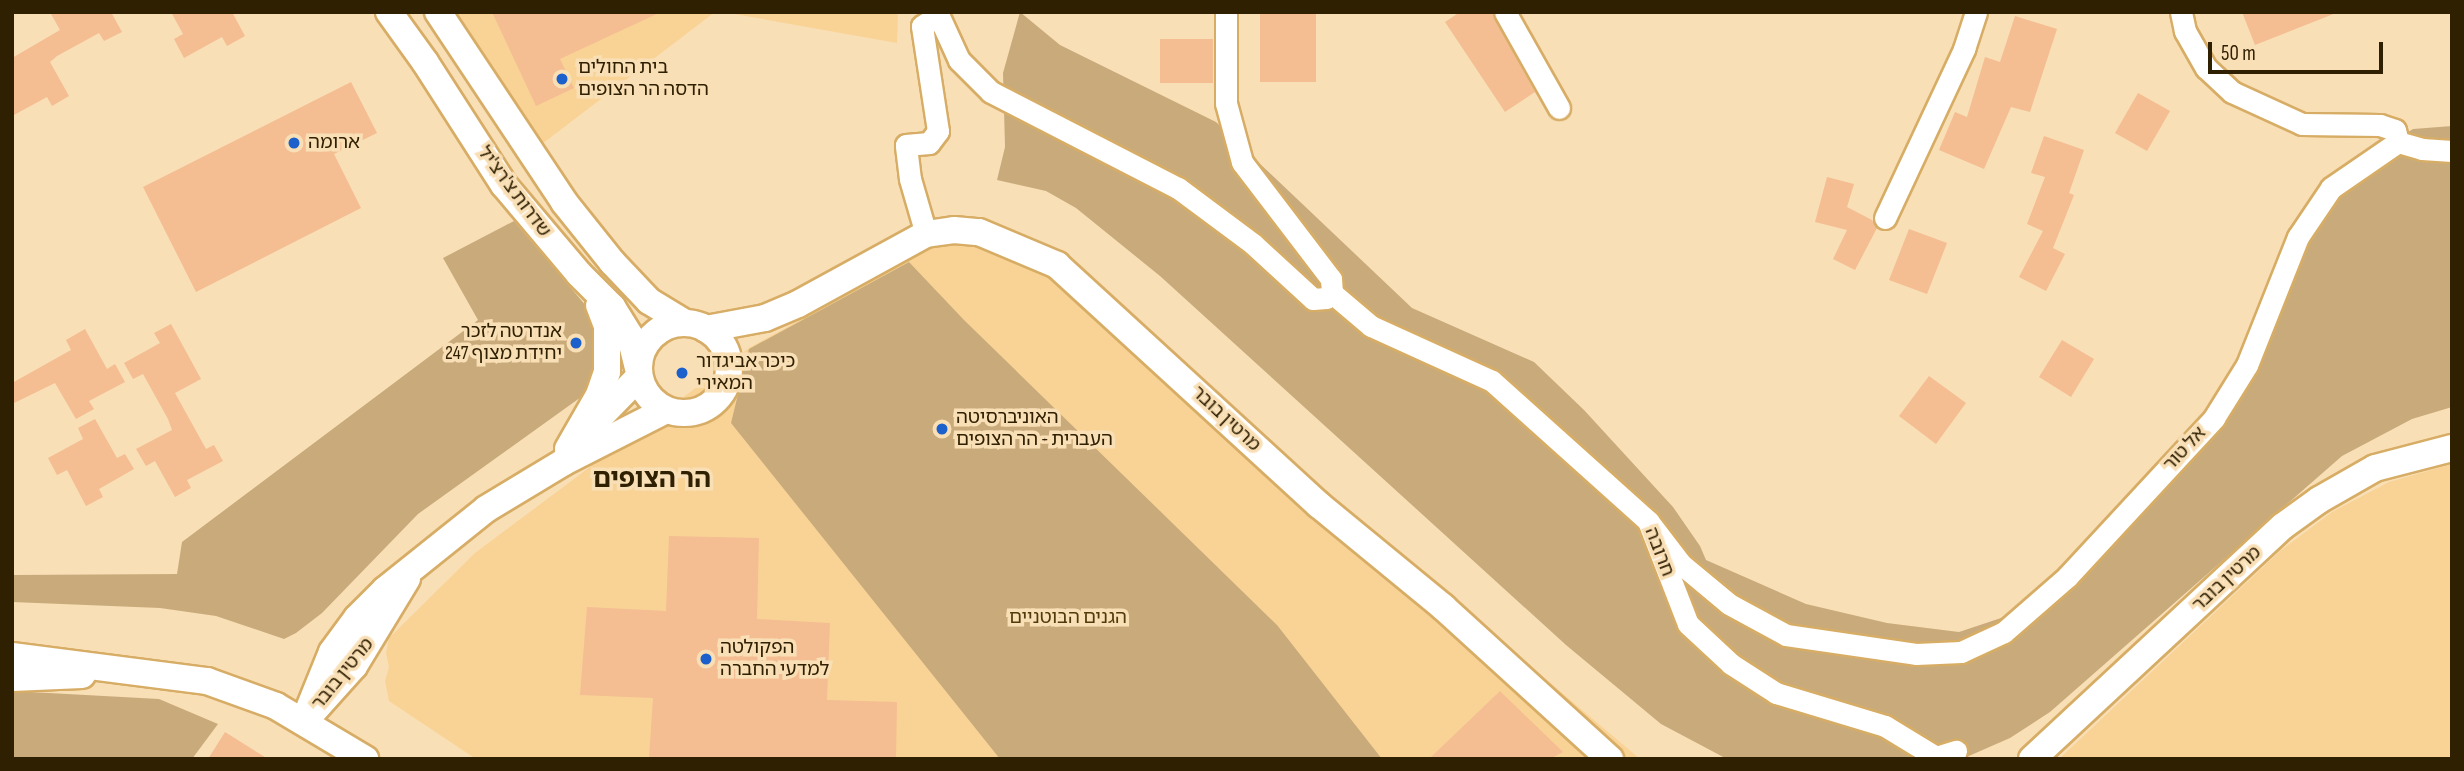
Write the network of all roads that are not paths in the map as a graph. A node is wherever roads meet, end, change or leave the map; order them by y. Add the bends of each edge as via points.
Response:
1 (388, 12) edge
2 (438, 12) edge
3 (1226, 12) edge
4 (1505, 12) edge
5 (1976, 12) edge
6 (2181, 12) edge
7 (938, 14) edge
8 (1559, 108) dead end
9 (2398, 142) junction
10 (2452, 151) edge
11 (1885, 218) dead end
12 (926, 234) junction
13 (579, 274) junction
14 (1332, 293) junction
15 (798, 304) junction
16 (696, 326) junction
17 (728, 358) junction
18 (638, 372) junction
19 (666, 410) junction
20 (2452, 448) edge
21 (568, 449) junction
22 (519, 488) junction
23 (1648, 521) junction
24 (12, 656) edge
25 (136, 671) junction
26 (12, 678) edge
27 (304, 721) junction
28 (1956, 751) dead end
29 (365, 759) edge
30 (1610, 759) edge
31 (2032, 759) edge

1 - 13 street, שדרות צ'רצ'יל via 504,185
2 - 16 street, שדרות צ'רצ'יל via 564,202 612,262 649,301
3 - 14 street via 1226,103 1242,162 1331,279
4 - 8 street
5 - 11 street via 1964,49
6 - 9 street via 2185,31 2206,68 2232,92 2302,124 2380,125 2395,130
7 - 12 street via 922,26 938,131 929,143 906,145 910,179
7 - 14 street via 958,60 991,92 1178,188 1252,244 1313,299
9 - 10 street
9 - 23 street, אל טור via 2331,188 2298,237 2246,365 2214,418 2067,577 2004,632 1961,652 1916,654 1786,635 1729,604 1681,564
12 - 15 street, מרטין בובר
12 - 30 street, מרטין בובר via 979,232 1057,265 1319,505 1443,607
13 - 18 street, שדרות צ'רצ'יל via 612,307 630,336
13 - 21 street via 607,326 609,357 599,395
14 - 23 street, חרובה via 1371,326 1492,380
15 - 16 street, מרטין בובר via 746,324
15 - 17 street, מרטין בובר via 748,338
16 - 17 street via 723,345
16 - 18 street via 670,324 652,336 640,354
17 - 19 street via 726,385 709,406 695,412
18 - 19 street via 644,391
18 - 21 street, מרטין בובר
19 - 22 street, מרטין בובר
20 - 31 street, מרטין בובר via 2375,468 2283,526
21 - 22 street, מרטין בובר
22 - 27 street, מרטין בובר via 455,531 373,601 339,642
23 - 28 street, חרובה via 1688,624 1731,664 1776,693 1885,726 1936,757
24 - 25 street
25 - 26 street
25 - 27 street via 207,681
27 - 29 street

